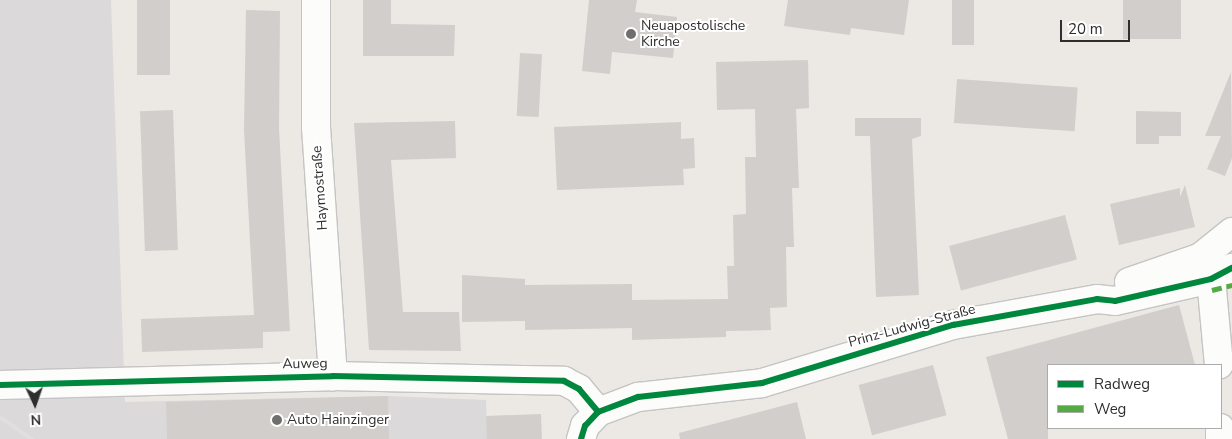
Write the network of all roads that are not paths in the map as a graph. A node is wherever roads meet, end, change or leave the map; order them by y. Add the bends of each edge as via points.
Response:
1 (316, 0) edge
2 (1232, 232) edge
3 (1215, 268) edge
4 (1219, 364) edge
5 (333, 376) junction
6 (0, 385) edge
7 (598, 412) junction
8 (581, 439) edge

1 - 5 street, Haymostraße via 316,127
2 - 3 street, Prinz-Ludwig-Straße
3 - 4 street
3 - 7 street, Prinz-Ludwig-Straße via 1109,289 1097,299 953,325 762,383 638,397
5 - 6 street, Auweg
5 - 7 street, Auweg via 564,381 579,389
7 - 8 street via 585,426

